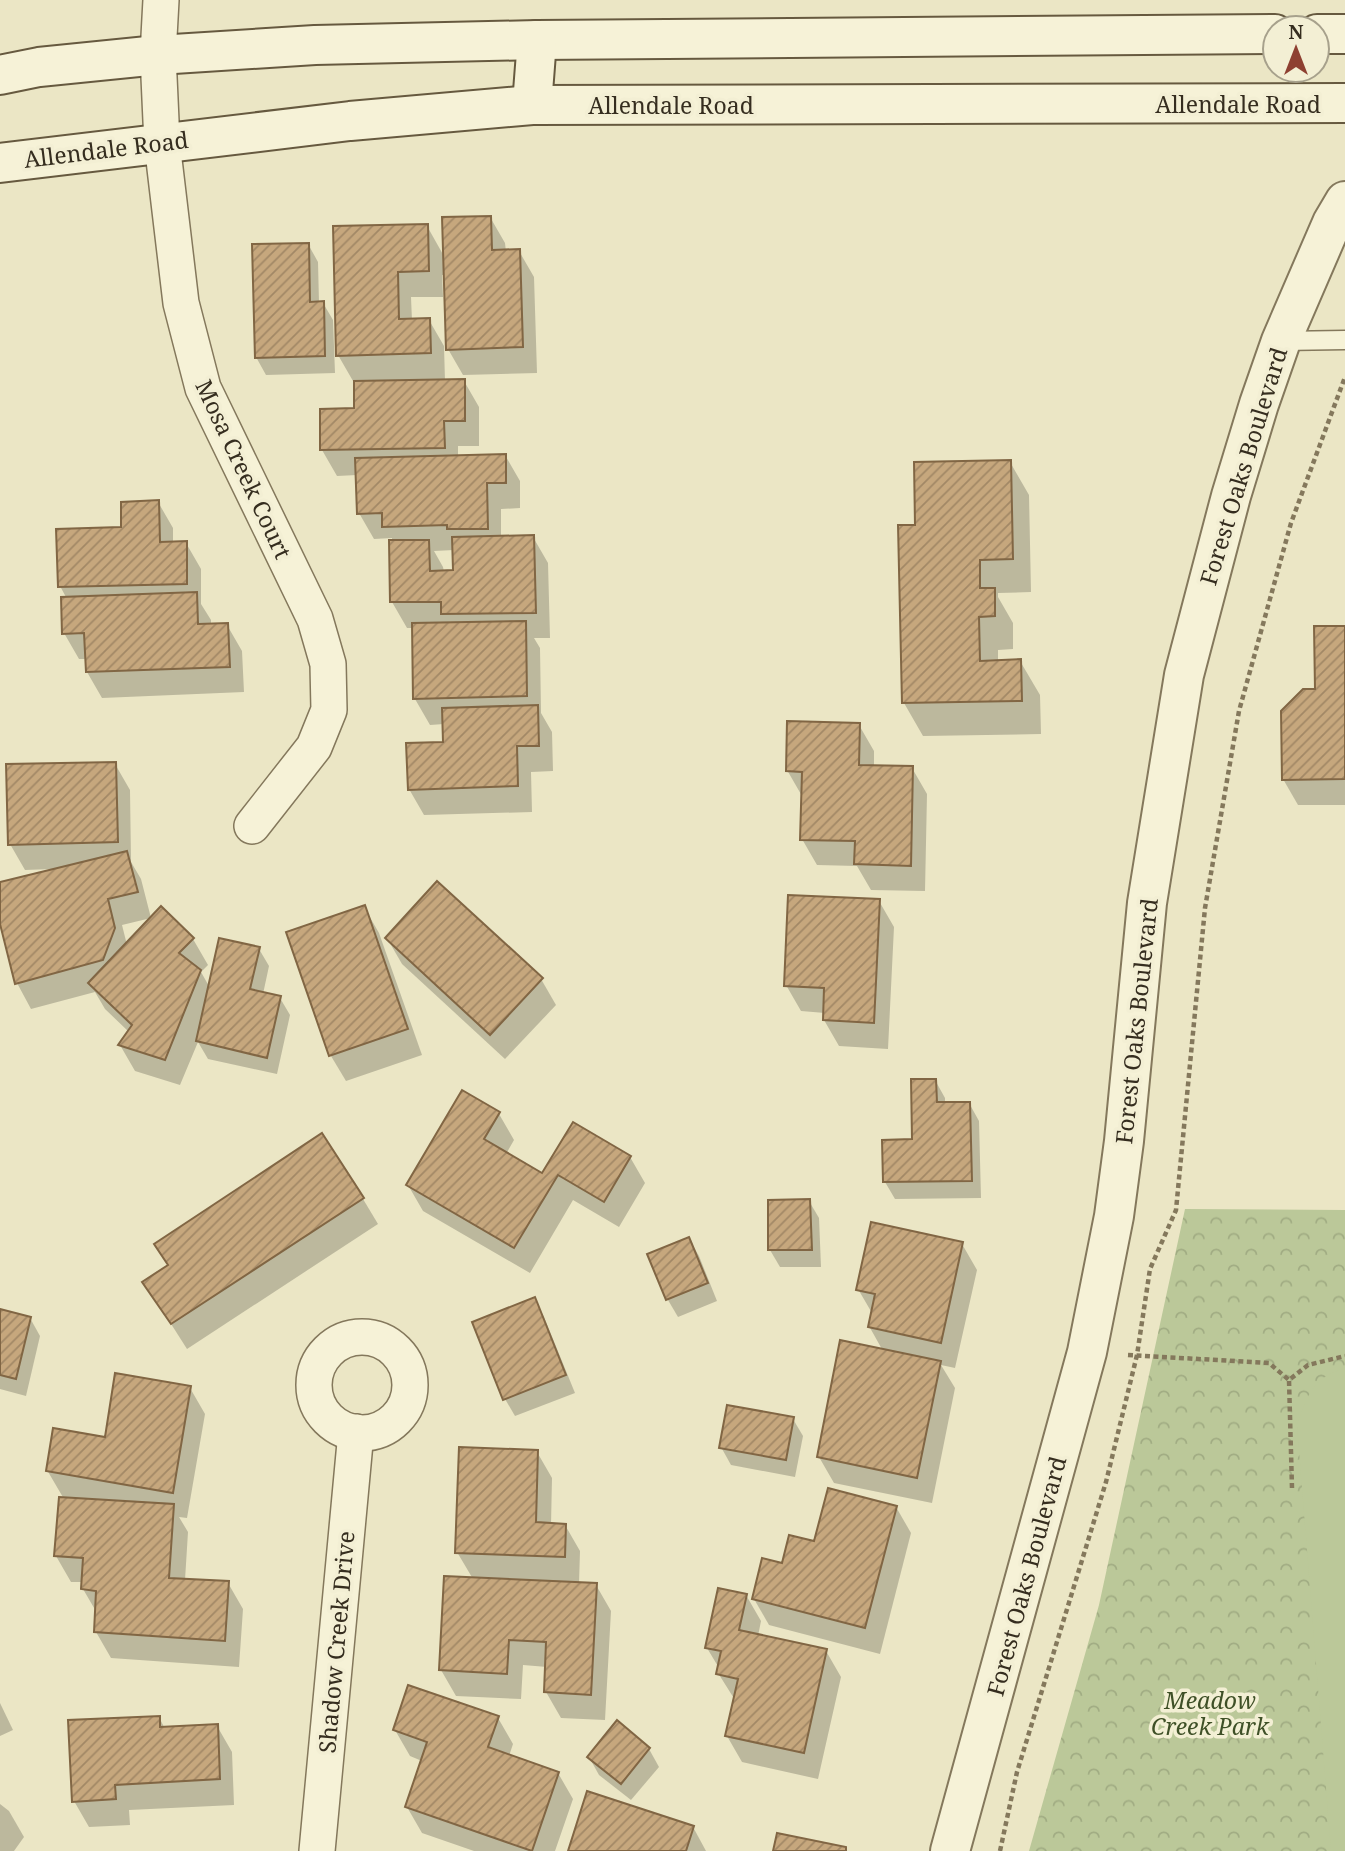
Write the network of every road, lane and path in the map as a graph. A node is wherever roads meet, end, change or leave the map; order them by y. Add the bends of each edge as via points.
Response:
1 (161, 0) edge
2 (1261, 34) edge
3 (537, 40) junction
4 (158, 55) junction
5 (0, 75) edge
6 (1345, 103) edge
7 (532, 105) junction
8 (162, 143) junction
9 (4, 162) edge
10 (1345, 201) edge
11 (1345, 340) edge
12 (1281, 341) junction
13 (1345, 377) edge
14 (1254, 628) dead end
15 (1262, 630) junction
16 (252, 826) dead end
17 (1087, 1352) junction
18 (1138, 1355) junction
19 (1345, 1356) edge
20 (1289, 1380) junction
21 (356, 1432) dead end
22 (1292, 1488) dead end
23 (317, 1851) edge
24 (950, 1851) edge
25 (1000, 1851) edge

1 - 4 street, Mosa Creek Court
2 - 3 main road
3 - 4 main road via 316,44
3 - 7 main road
4 - 5 main road
4 - 8 street, Mosa Creek Court
6 - 7 main road, Allendale Road
7 - 8 main road, Allendale Road
8 - 9 main road, Allendale Road
8 - 16 street, Mosa Creek Court via 181,303 203,388 315,619 328,664 329,710 314,747
10 - 12 main road, Forest Oaks Boulevard
11 - 12 lane
12 - 17 main road, Forest Oaks Boulevard via 1231,496 1184,675 1147,903 1125,1142
13 - 15 path via 1291,523
14 - 15 path
15 - 18 path via 1239,711 1205,908 1176,1210 1150,1269
17 - 18 path
17 - 24 main road, Forest Oaks Boulevard
18 - 20 path via 1269,1363
18 - 25 path via 1106,1482 1017,1772
19 - 20 path via 1308,1365
20 - 22 path
21 - 23 street, Shadow Creek Drive

